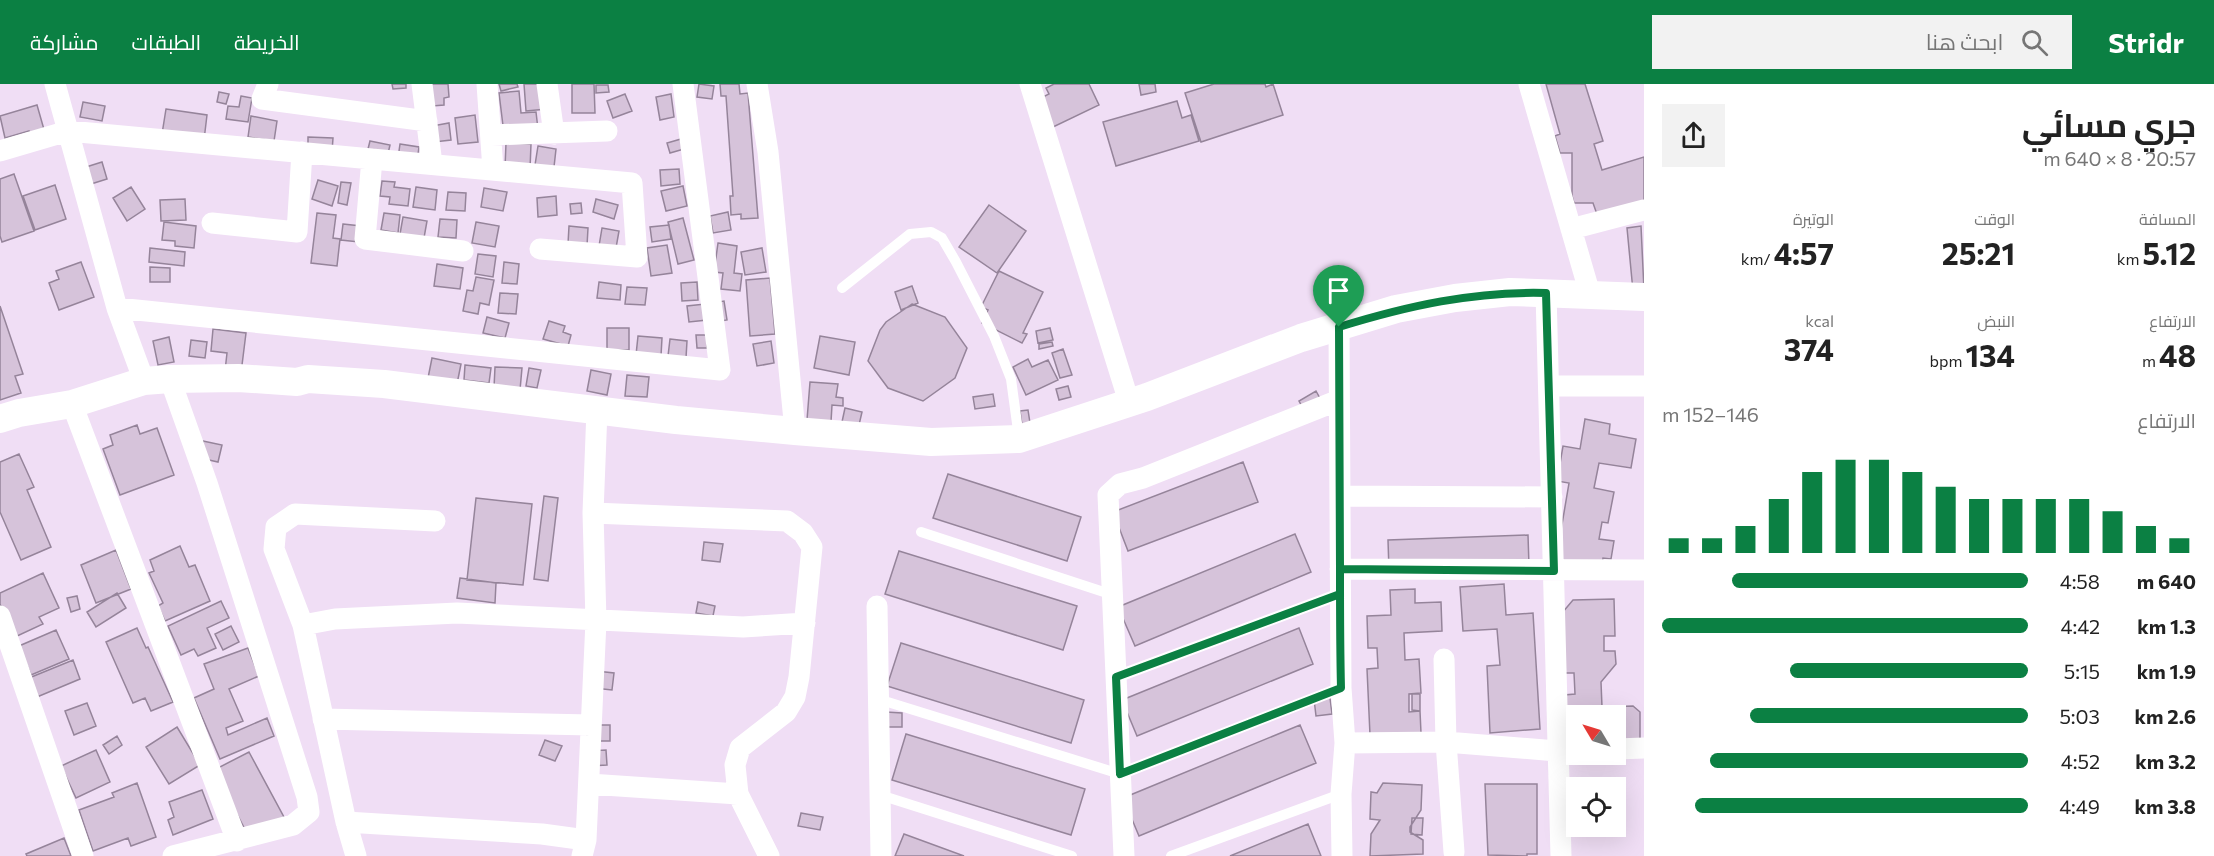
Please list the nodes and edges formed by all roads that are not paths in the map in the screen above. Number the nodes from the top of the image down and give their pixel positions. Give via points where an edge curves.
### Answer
1 (55, 84) edge
2 (268, 84) edge
3 (422, 84) edge
4 (487, 84) edge
5 (547, 84) edge
6 (683, 84) edge
7 (757, 84) edge
8 (1030, 84) edge
9 (1529, 84) edge
10 (427, 122) junction
11 (68, 131) junction
12 (607, 131) dead end
13 (554, 134) junction
14 (491, 135) junction
15 (0, 151) edge
16 (302, 152) junction
17 (372, 159) junction
18 (432, 164) junction
19 (493, 170) junction
20 (1644, 210) edge
21 (212, 223) dead end
22 (1571, 229) junction
23 (540, 249) dead end
24 (463, 251) dead end
25 (842, 288) dead end
26 (1546, 293) junction
27 (1590, 294) junction
28 (1644, 297) edge
29 (117, 308) junction
30 (1339, 327) junction
31 (157, 380) junction
32 (1549, 386) junction
33 (1644, 386) edge
34 (1339, 400) junction
35 (1129, 402) junction
36 (72, 404) junction
37 (597, 410) junction
38 (0, 419) edge
39 (795, 431) junction
40 (1020, 439) junction
41 (1340, 495) junction
42 (1552, 496) junction
43 (593, 513) junction
44 (435, 521) dead end
45 (921, 532) dead end
46 (1340, 569) junction
47 (1644, 570) edge
48 (1554, 571) junction
49 (1340, 594) junction
50 (1113, 595) junction
51 (877, 606) dead end
52 (0, 616) edge
53 (596, 621) junction
54 (805, 623) junction
55 (303, 625) junction
56 (1443, 659) dead end
57 (1116, 677) junction
58 (1341, 688) junction
59 (878, 699) junction
60 (323, 719) junction
61 (591, 725) junction
62 (1566, 737) edge
63 (1345, 742) junction
64 (1446, 742) junction
65 (1644, 748) edge
66 (1626, 749) edge
67 (1566, 751) edge
68 (1566, 765) edge
69 (1120, 774) junction
70 (589, 784) junction
71 (738, 794) junction
72 (1341, 794) junction
73 (880, 795) junction
74 (346, 822) junction
75 (237, 841) junction
76 (584, 848) edge
77 (1454, 852) dead end
78 (83, 856) edge
79 (173, 856) edge
80 (356, 856) edge
81 (769, 856) edge
82 (881, 856) edge
83 (1072, 856) edge
84 (1124, 856) edge
85 (1171, 856) edge
86 (1342, 856) edge
87 (1561, 856) edge

1 - 11 street
2 - 10 street via 262,99
3 - 10 street
4 - 14 street
5 - 13 street
6 - 29 street via 720,370
7 - 39 street via 768,152
8 - 35 street
9 - 22 street
10 - 18 street
11 - 15 street
11 - 16 street
11 - 29 street
12 - 13 street
13 - 14 street
14 - 19 street
16 - 17 street
16 - 21 street via 297,231
17 - 18 street
17 - 24 street via 365,239
18 - 19 street
19 - 23 street via 632,183 637,257
20 - 22 street
22 - 27 street
25 - 40 lane via 910,234 931,232 942,238 1007,368
26 - 27 main road
26 - 30 main road via 1455,298 1396,309
26 - 32 street
27 - 28 main road
29 - 31 street
30 - 34 street
30 - 35 main road
31 - 36 main road
31 - 37 main road via 308,379
31 - 75 street via 207,483 307,797 309,812 293,825
32 - 33 street
32 - 42 street
34 - 41 street
34 - 50 street via 1120,484 1108,495
35 - 40 main road
36 - 38 main road
36 - 75 street
37 - 39 main road
37 - 43 street
39 - 40 main road via 931,441
41 - 42 street
41 - 46 street
42 - 48 street
43 - 53 street
43 - 54 street via 787,521 803,533 812,547
44 - 55 street via 295,514 276,527 273,549
45 - 50 lane
46 - 48 street
46 - 49 street
47 - 48 street
48 - 62 street
49 - 57 lane
49 - 58 street
50 - 57 street
51 - 59 street
52 - 78 street
53 - 54 street via 743,627
53 - 55 street via 458,613 336,619
53 - 61 street
54 - 71 street via 795,697 786,712 740,748 735,765
55 - 60 street
56 - 64 street
57 - 69 street
58 - 63 street
58 - 69 lane
59 - 69 lane
59 - 73 street
60 - 61 street
60 - 74 street
61 - 70 street
63 - 64 street
63 - 72 street
64 - 67 street
64 - 77 street
65 - 66 street
68 - 87 street
69 - 84 street
70 - 71 street
70 - 76 street
71 - 81 street
72 - 85 lane
72 - 86 street
73 - 82 street
73 - 83 lane
74 - 76 street via 542,834
74 - 80 street
75 - 79 street

